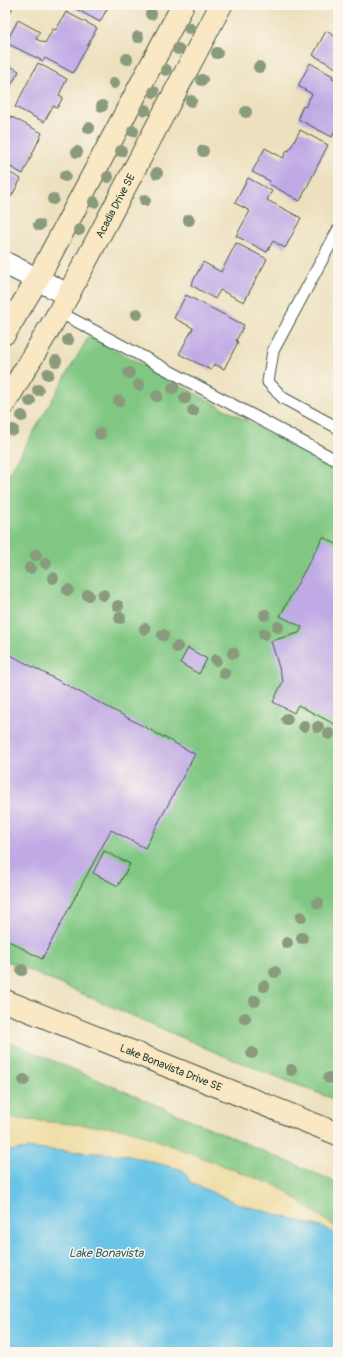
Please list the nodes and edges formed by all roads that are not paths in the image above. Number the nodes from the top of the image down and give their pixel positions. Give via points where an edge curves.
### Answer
1 (7, 5) edge
2 (183, 5) edge
3 (221, 5) edge
4 (5, 9) edge
5 (338, 230) edge
6 (5, 263) edge
7 (37, 280) junction
8 (64, 304) junction
9 (5, 333) edge
10 (5, 403) edge
11 (338, 428) edge
12 (338, 461) edge
13 (5, 1001) edge
14 (338, 1134) edge

1 - 4 lane
2 - 7 street
3 - 8 street, Acadia Drive SE
5 - 11 lane via 273,351 268,382 283,398
6 - 7 street
7 - 8 street
7 - 9 street
8 - 10 street, Acadia Drive SE
8 - 12 lane
13 - 14 street, Lake Bonavista Drive SE

